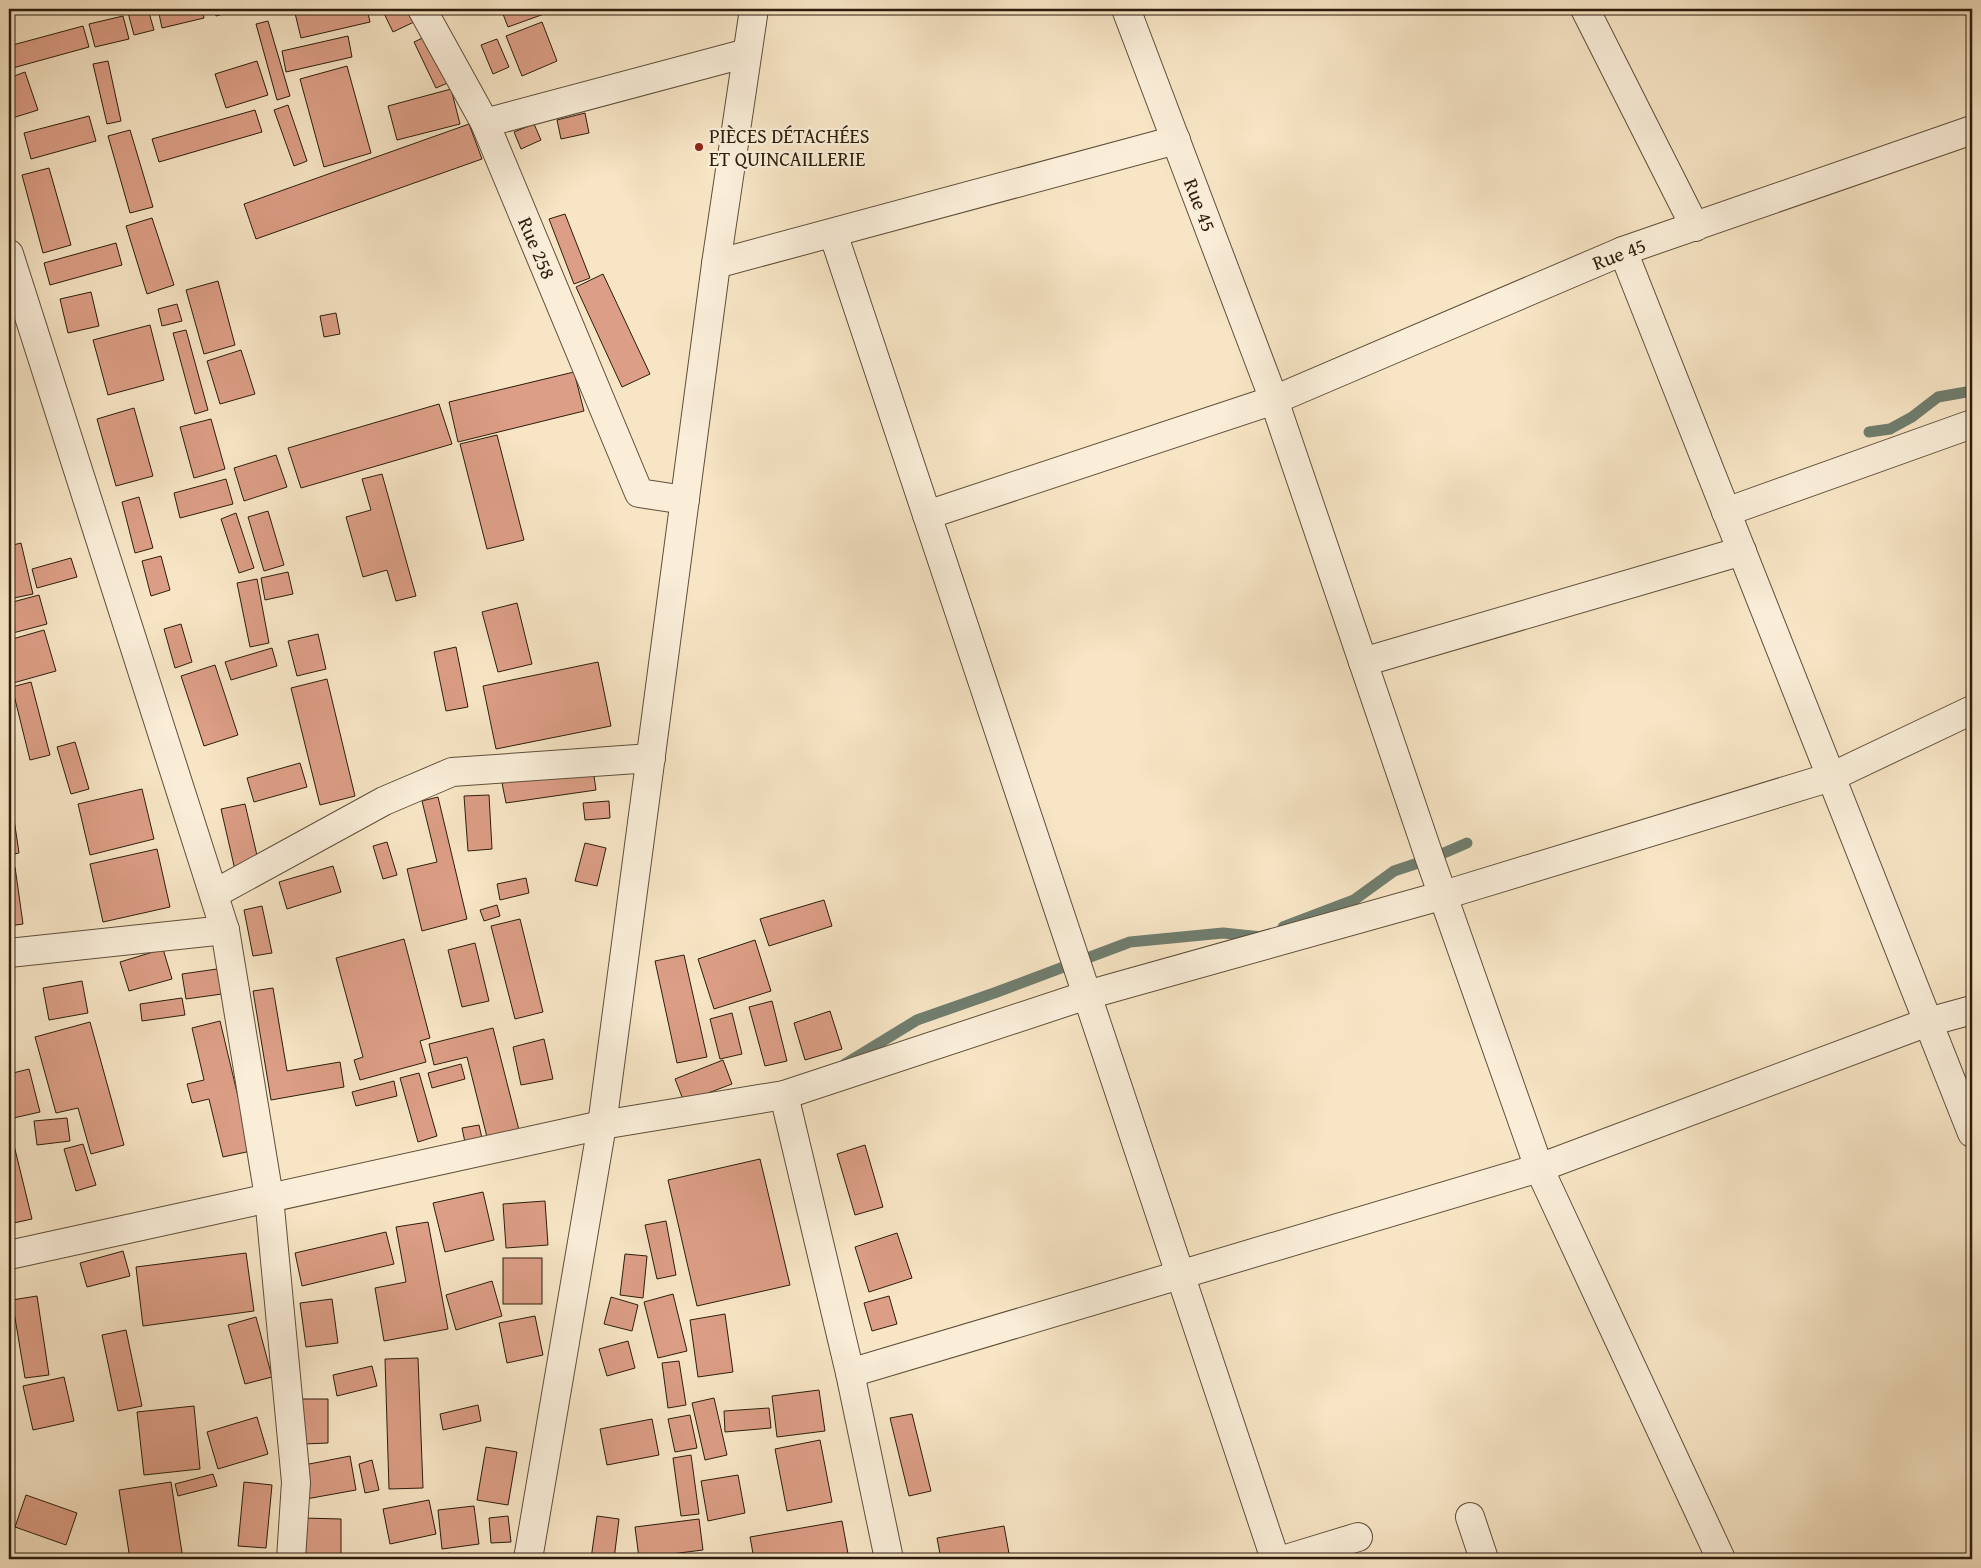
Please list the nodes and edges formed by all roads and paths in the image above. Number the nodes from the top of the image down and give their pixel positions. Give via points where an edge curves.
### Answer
1 (422, 9) edge
2 (754, 9) edge
3 (1126, 9) edge
4 (1585, 9) edge
5 (747, 53) junction
6 (485, 123) junction
7 (1972, 130) edge
8 (1176, 140) junction
9 (1695, 227) junction
10 (833, 233) junction
11 (1623, 251) junction
12 (9, 254) edge
13 (716, 264) junction
14 (1274, 400) junction
15 (1972, 424) edge
16 (685, 500) junction
17 (1726, 512) junction
18 (927, 515) junction
19 (1742, 551) junction
20 (1363, 662) junction
21 (1972, 710) edge
22 (651, 758) junction
23 (1832, 777) junction
24 (214, 894) junction
25 (1444, 895) junction
26 (225, 930) junction
27 (9, 953) edge
28 (1087, 995) junction
29 (1972, 1010) edge
30 (1928, 1022) junction
31 (784, 1094) junction
32 (602, 1125) junction
33 (1972, 1133) edge
34 (1539, 1168) junction
35 (269, 1197) junction
36 (9, 1256) edge
37 (1181, 1276) junction
38 (850, 1373) junction
39 (1470, 1517) dead end
40 (1358, 1537) dead end
41 (291, 1559) edge
42 (528, 1559) edge
43 (889, 1559) edge
44 (1275, 1559) edge
45 (1286, 1559) edge
46 (1484, 1559) edge
47 (1721, 1559) edge

1 - 6 street, Rue 258
2 - 5 street
3 - 8 street, Rue 45
4 - 9 street
5 - 6 street
5 - 13 street
6 - 16 street, Rue 258 via 639,493
7 - 9 street, Rue 45
8 - 10 street
8 - 14 street, Rue 45
9 - 11 street, Rue 45
10 - 13 street
10 - 18 street
11 - 14 street, Rue 45
11 - 17 street
12 - 24 street
13 - 16 street
14 - 18 street, Rue 45
14 - 20 street
15 - 17 street
16 - 22 street
17 - 19 street
18 - 28 street
19 - 20 street
19 - 23 street
20 - 25 street
21 - 23 street
22 - 24 street via 452,772 384,801
22 - 32 street
23 - 25 street
23 - 30 street
24 - 26 street
25 - 28 street
25 - 34 street
26 - 27 street
26 - 35 street
28 - 31 street
28 - 37 street
29 - 30 street
30 - 33 street
30 - 34 street
31 - 32 street
31 - 38 street
32 - 35 street
32 - 42 street
34 - 37 street
34 - 47 street
35 - 36 street
35 - 41 street via 296,1482
37 - 38 street
37 - 44 street
38 - 43 street
39 - 46 street
40 - 45 street

